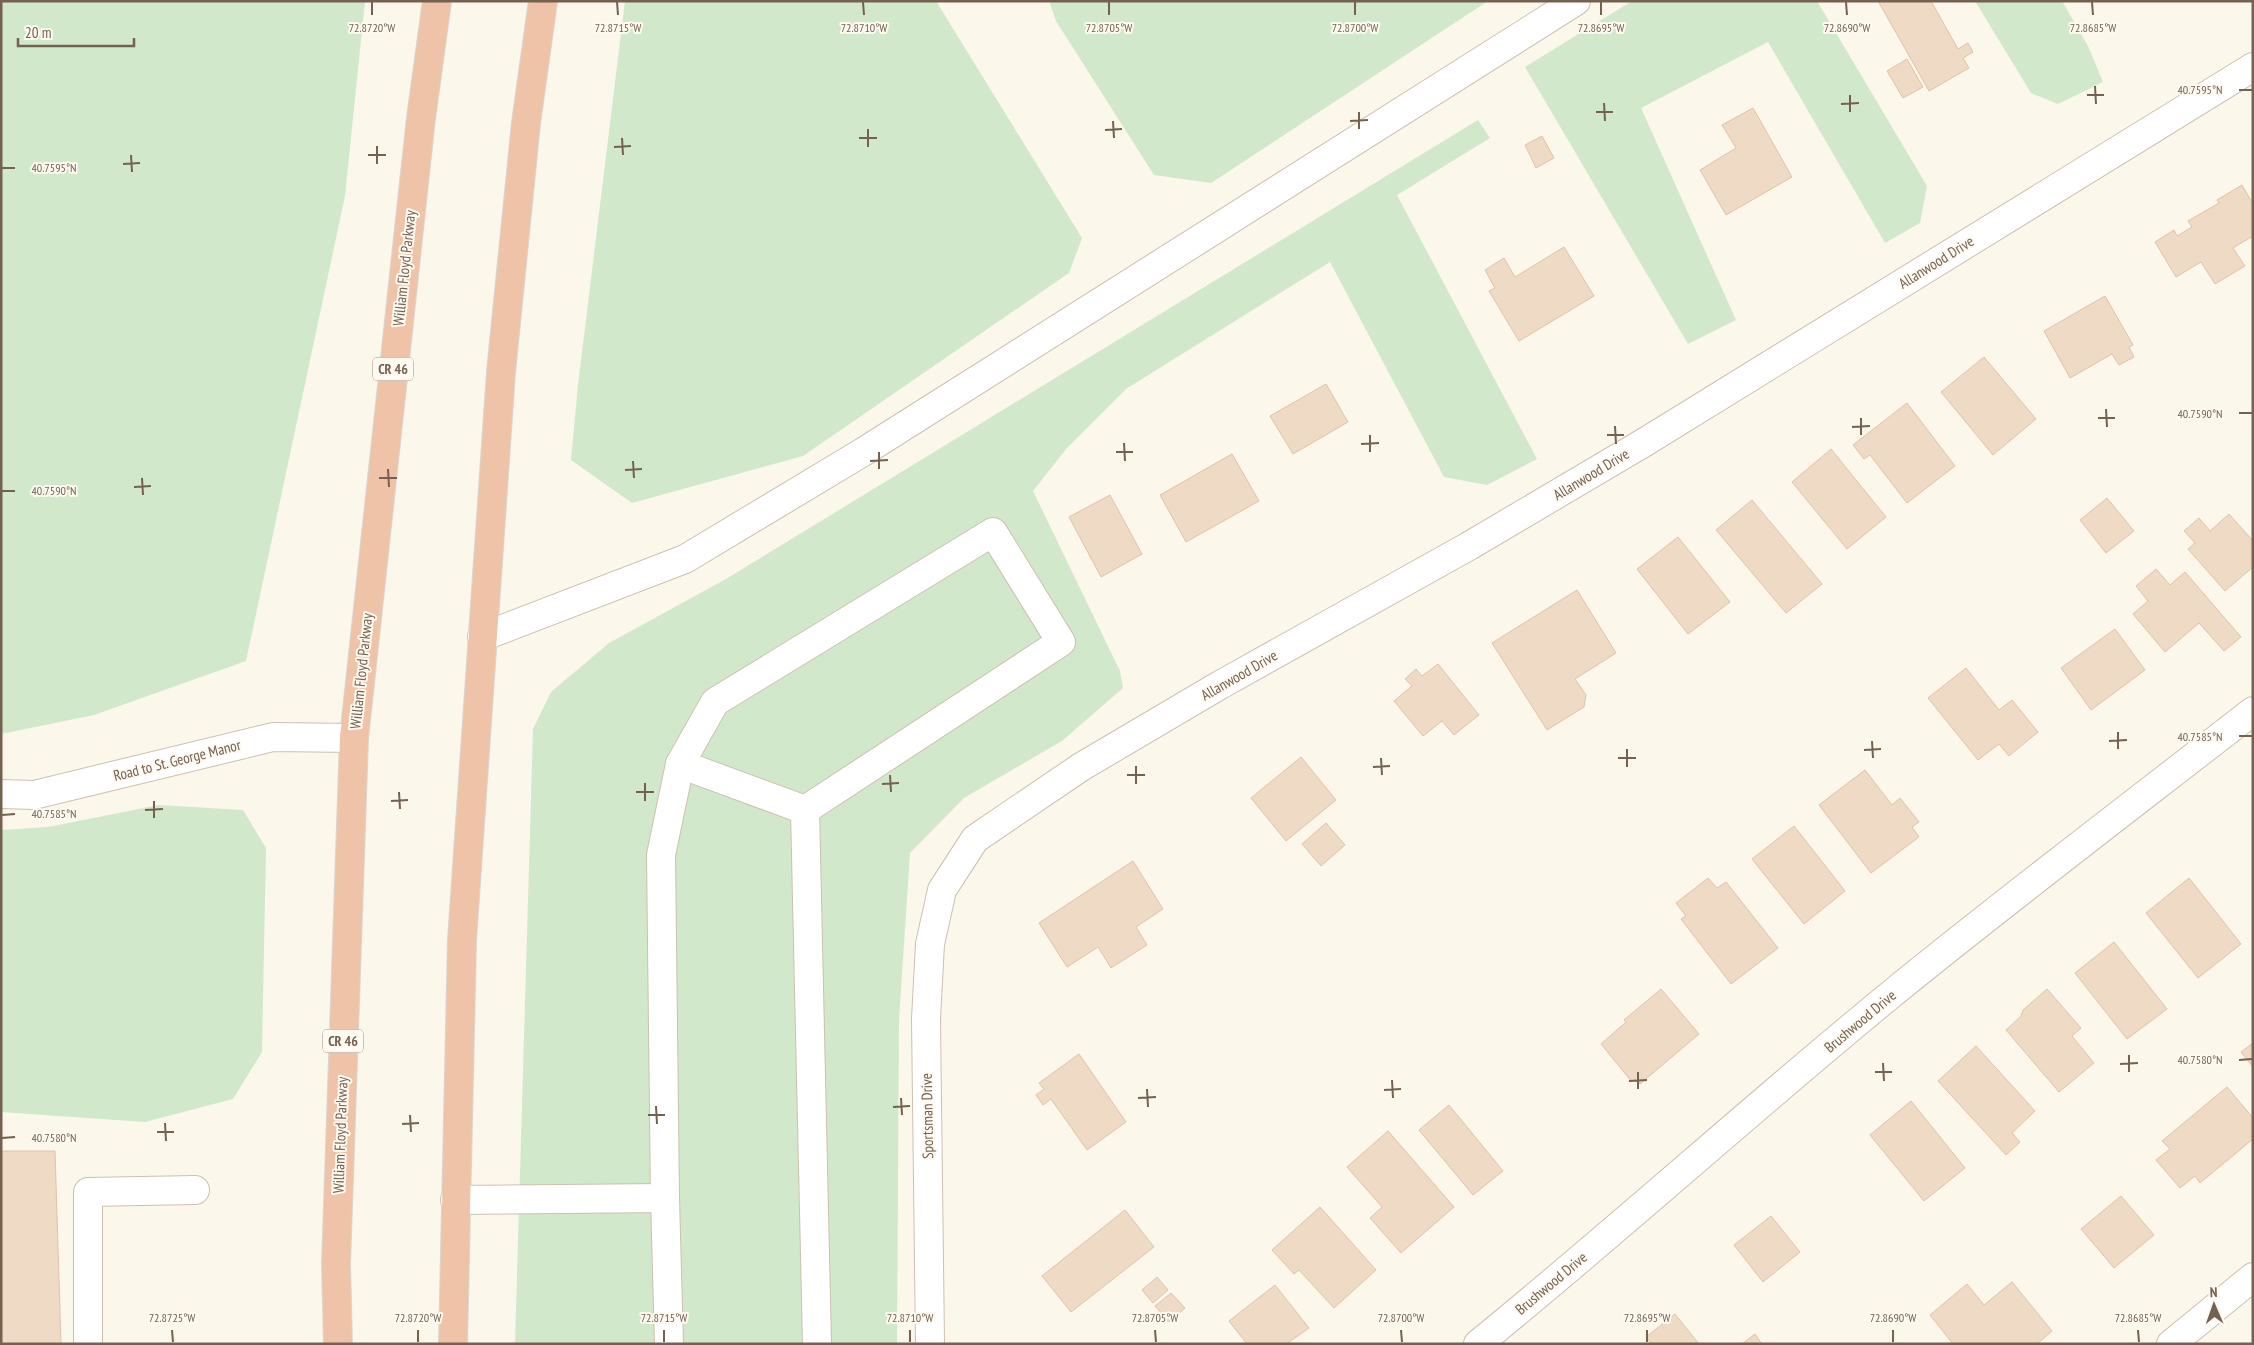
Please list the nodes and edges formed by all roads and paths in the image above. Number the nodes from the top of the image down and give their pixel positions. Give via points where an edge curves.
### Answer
1 (437, 1) edge
2 (542, 1) edge
3 (1576, 1) edge
4 (2253, 67) edge
5 (482, 637) junction
6 (2253, 711) edge
7 (354, 738) junction
8 (680, 764) junction
9 (1, 794) edge
10 (805, 810) junction
11 (942, 890) joint
12 (195, 1190) dead end
13 (665, 1198) junction
14 (455, 1200) junction
15 (2253, 1277) edge
16 (88, 1344) edge
17 (338, 1344) edge
18 (454, 1344) edge
19 (669, 1344) edge
20 (817, 1344) edge
21 (930, 1344) edge
22 (1478, 1344) edge
23 (2171, 1344) edge

1 - 7 highway, William Floyd Parkway / CR 46 via 420,128
2 - 5 highway via 504,343
3 - 5 street via 863,452 685,559
4 - 11 street, Allanwood Drive via 1645,442 1081,767 976,839
5 - 14 highway via 462,940
6 - 22 street, Brushwood Drive via 1890,996
7 - 9 street, Road to St. George Manor via 273,737 34,795
7 - 17 highway, William Floyd Parkway / CR 46 via 336,1264
8 - 10 street
8 - 10 street via 715,702 993,532 1060,642
8 - 13 street via 661,855
10 - 20 street
11 - 21 street, Sportsman Drive via 930,944 926,1019
12 - 16 street via 88,1192
13 - 14 street
13 - 19 street
14 - 18 highway
15 - 23 street

